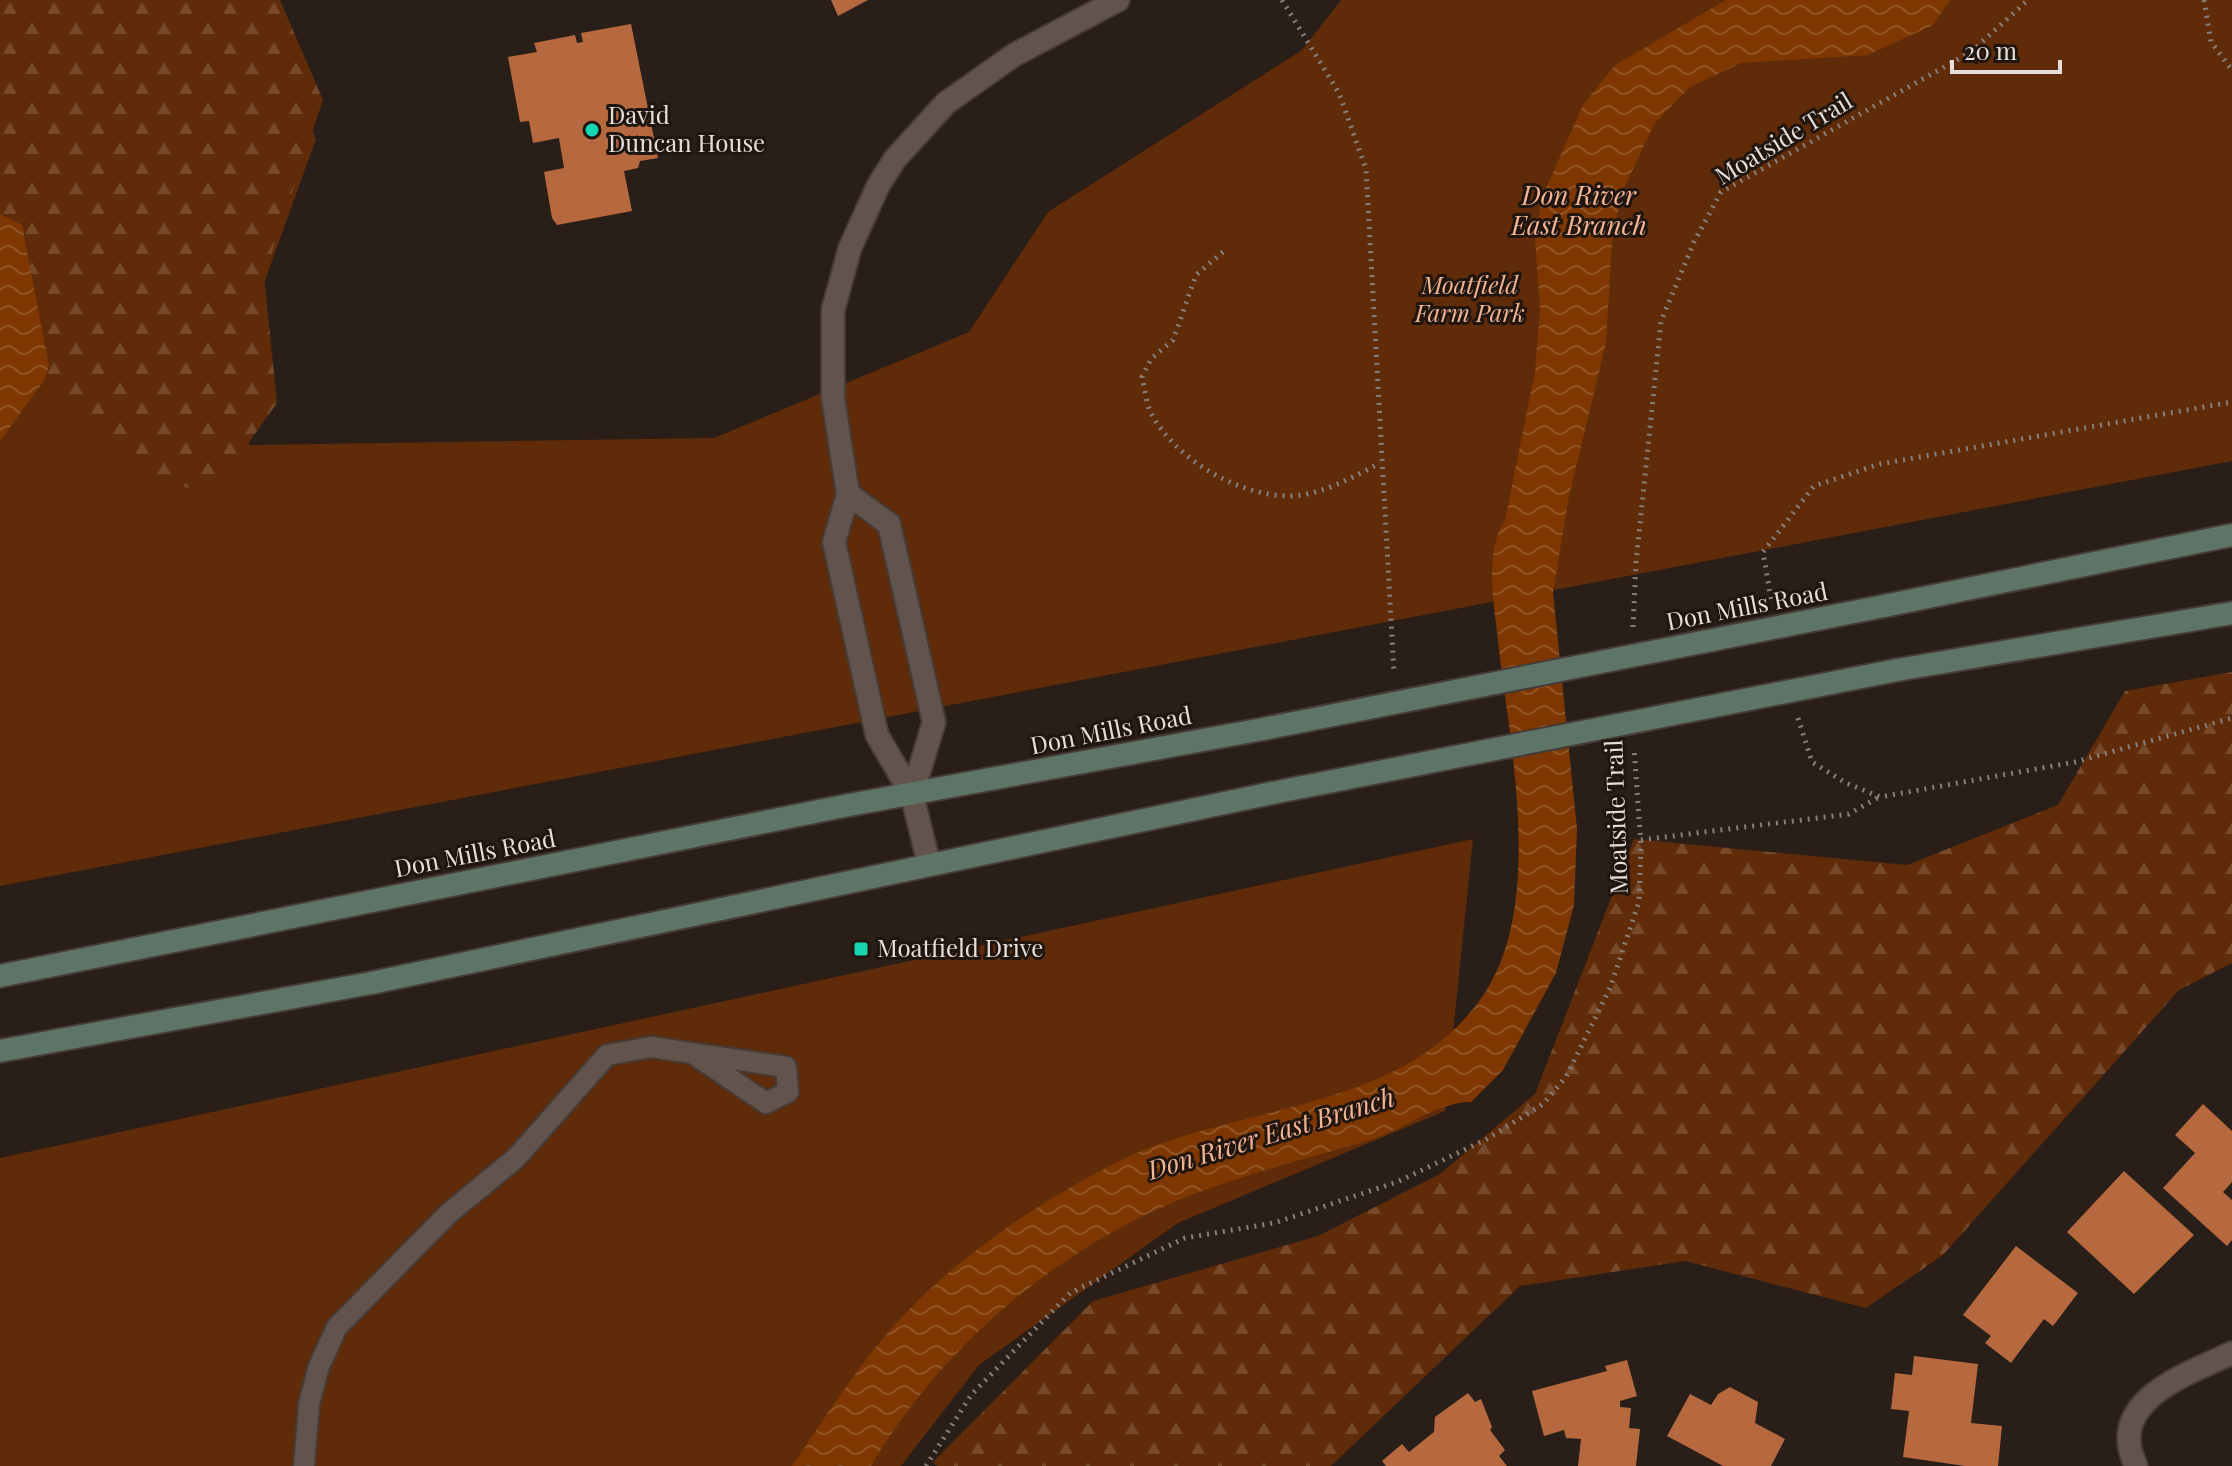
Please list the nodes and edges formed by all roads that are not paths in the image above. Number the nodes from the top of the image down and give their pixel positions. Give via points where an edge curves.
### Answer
1 (1118, 0) edge
2 (848, 494) junction
3 (2232, 535) edge
4 (2232, 613) edge
5 (912, 795) junction
6 (929, 864) junction
7 (0, 976) edge
8 (0, 1051) edge
9 (692, 1053) dead end
10 (2232, 1353) edge
11 (304, 1466) edge
12 (2136, 1466) edge

1 - 2 street via 1014,55 946,103 878,186 850,248 833,310 833,398
2 - 5 street via 834,542 877,735
2 - 5 street via 889,524 934,722
3 - 5 main road, Don Mills Road, bridge
4 - 6 main road, bridge via 1897,670
5 - 6 street
5 - 7 main road, Don Mills Road
6 - 8 main road via 371,983
9 - 11 lane via 651,1047 607,1055 516,1158 448,1214 366,1296 337,1327 319,1366 309,1404
10 - 12 street via 2141,1404 2128,1425 2129,1453

